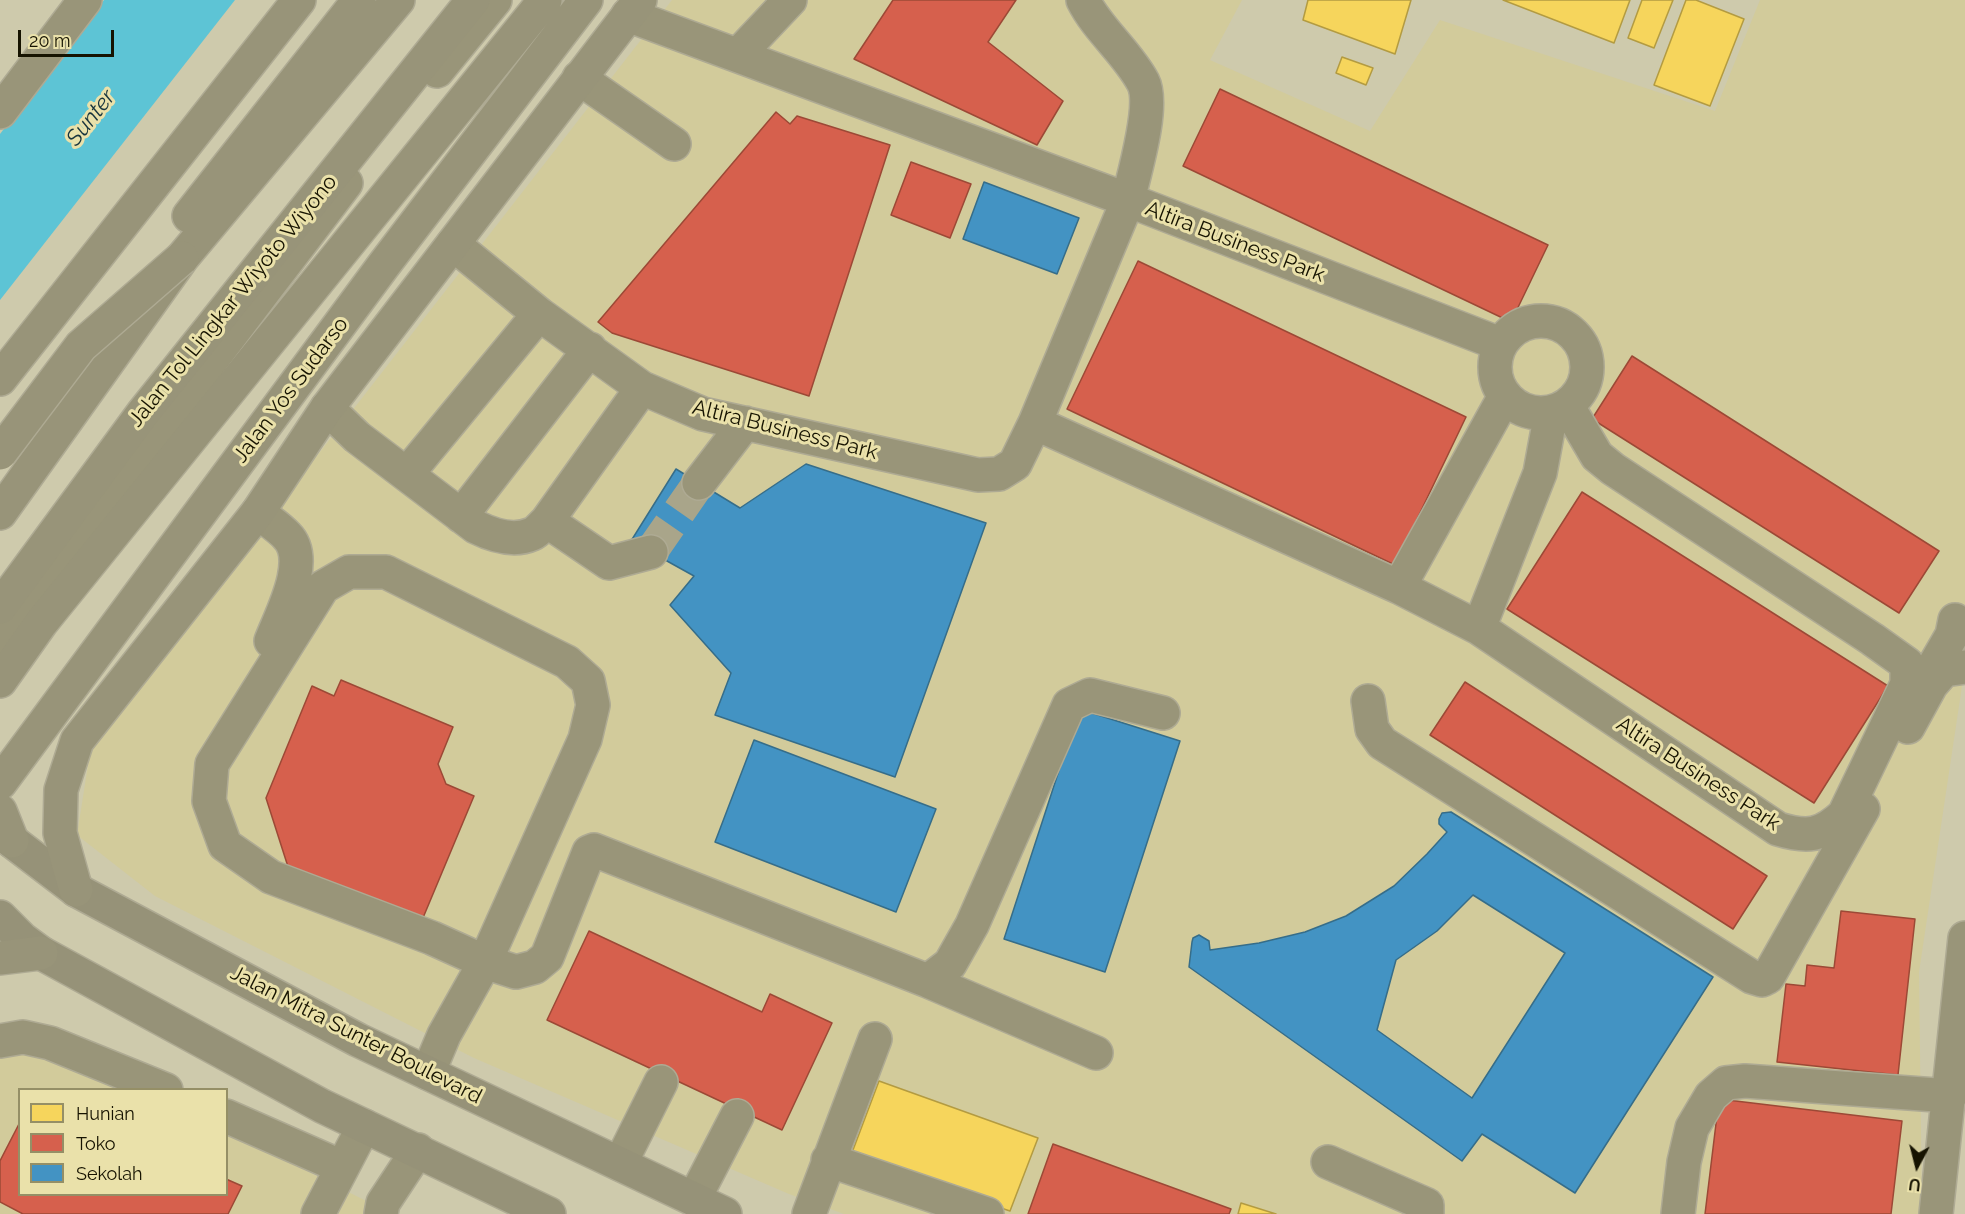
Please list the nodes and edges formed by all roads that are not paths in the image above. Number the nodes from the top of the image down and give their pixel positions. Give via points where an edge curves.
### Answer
1 (85, 0) edge
2 (299, 0) edge
3 (359, 0) edge
4 (398, 0) edge
5 (473, 0) edge
6 (495, 0) edge
7 (545, 0) edge
8 (586, 0) edge
9 (790, 0) edge
10 (1083, 0) edge
11 (634, 8) edge
12 (738, 55) junction
13 (579, 78) junction
14 (0, 112) edge
15 (674, 144) dead end
16 (1128, 200) junction
17 (453, 244) junction
18 (183, 258) junction
19 (538, 314) junction
20 (1500, 344) junction
21 (590, 349) junction
22 (0, 379) edge
23 (642, 388) junction
24 (1505, 396) junction
25 (327, 408) junction
26 (1559, 409) junction
27 (745, 423) junction
28 (1035, 423) junction
29 (0, 454) edge
30 (407, 474) junction
31 (699, 483) tunnel mouth
32 (0, 513) edge
33 (258, 513) junction
34 (468, 521) junction
35 (547, 521) junction
36 (651, 552) tunnel mouth
37 (1399, 587) junction
38 (0, 607) edge
39 (1960, 618) edge
40 (1479, 628) junction
41 (0, 639) edge
42 (1965, 667) edge
43 (1907, 674) junction
44 (0, 681) edge
45 (255, 695) junction
46 (1368, 701) dead end
47 (1163, 713) dead end
48 (0, 783) edge
49 (0, 811) edge
50 (6, 837) edge
51 (76, 890) junction
52 (1965, 938) edge
53 (13, 940) edge
54 (485, 962) junction
55 (928, 981) junction
56 (876, 1039) dead end
57 (0, 1041) edge
58 (1096, 1053) dead end
59 (428, 1074) junction
60 (661, 1082) dead end
61 (163, 1088) edge
62 (1950, 1096) junction
63 (737, 1116) dead end
64 (228, 1117) edge
65 (364, 1126) junction
66 (418, 1150) junction
67 (828, 1160) junction
68 (1328, 1162) dead end
69 (620, 1164) junction
70 (342, 1167) junction
71 (694, 1199) junction
72 (318, 1214) edge
73 (381, 1214) edge
74 (549, 1214) edge
75 (725, 1214) edge
76 (809, 1214) edge
77 (987, 1214) edge
78 (1428, 1214) edge
79 (1678, 1214) edge
80 (1936, 1214) edge

1 - 14 street
2 - 22 highway
3 - 29 highway
4 - 18 highway
5 - 38 highway, Jalan Tol Lingkar Wiyoto Wiyono via 143,413
6 - 41 street via 350,177
7 - 44 highway via 41,623
8 - 48 highway, Jalan Yos Sudarso via 383,266
9 - 12 street
10 - 16 street via 1144,84 1147,115
11 - 12 street
11 - 13 highway
12 - 16 street
13 - 15 street
13 - 17 highway
16 - 20 street, Altira Business Park
16 - 28 street, Altira Business Park
17 - 19 street, Altira Business Park
17 - 25 highway
18 - 29 highway, bridge via 81,346
18 - 32 highway, bridge
19 - 21 street, Altira Business Park
19 - 30 street
20 - 24 street via 1495,367
20 - 26 street via 1514,329 1534,321 1556,323 1575,335 1584,350 1586,376 1580,393
21 - 23 street, Altira Business Park
21 - 34 street
23 - 27 street, Altira Business Park via 703,414
23 - 35 street
24 - 26 street via 1523,409
24 - 37 street
25 - 30 street via 357,437
25 - 33 highway
26 - 40 street via 1540,473
26 - 43 street via 1597,456 1613,469 1862,632
27 - 28 street, Altira Business Park via 978,475 999,474 1015,464
27 - 31 street
28 - 37 street, Altira Business Park
30 - 34 street
33 - 45 street via 288,537 296,551 296,569
33 - 51 highway via 77,741 61,790 60,833
34 - 35 street via 495,536 514,537 533,534
35 - 36 street via 609,563
37 - 40 street, Altira Business Park
39 - 43 street, Altira Business Park via 1933,628
40 - 43 street, Altira Business Park via 1778,829 1795,834 1829,829 1844,815
42 - 46 street via 1944,670 1931,685 1854,827 1768,977 1762,981 1382,743 1372,729
45 - 54 street via 212,764 209,801 225,845 271,877
45 - 54 street via 323,587 349,572 386,573 567,662 588,681 593,705 585,739
47 - 55 street via 1090,694 1070,705 972,925 950,964
49 - 50 highway
50 - 51 main road, Jalan Mitra Sunter Boulevard
51 - 59 main road, Jalan Mitra Sunter Boulevard
52 - 62 street
53 - 65 main road
54 - 55 street via 516,972 535,967 546,957 586,857 594,850
54 - 59 street via 444,1035
55 - 58 street
56 - 67 street
57 - 61 street via 23,1036 50,1043
59 - 69 main road, Jalan Mitra Sunter Boulevard
60 - 69 street
62 - 79 street via 1744,1081 1726,1083 1711,1096 1692,1128
62 - 80 street
63 - 71 street
64 - 70 street
65 - 66 main road
65 - 70 street
66 - 73 street via 382,1203
66 - 74 main road
67 - 76 street
67 - 77 street
68 - 78 street via 1426,1205
69 - 71 main road, Jalan Mitra Sunter Boulevard
70 - 72 street
71 - 75 main road, Jalan Mitra Sunter Boulevard

